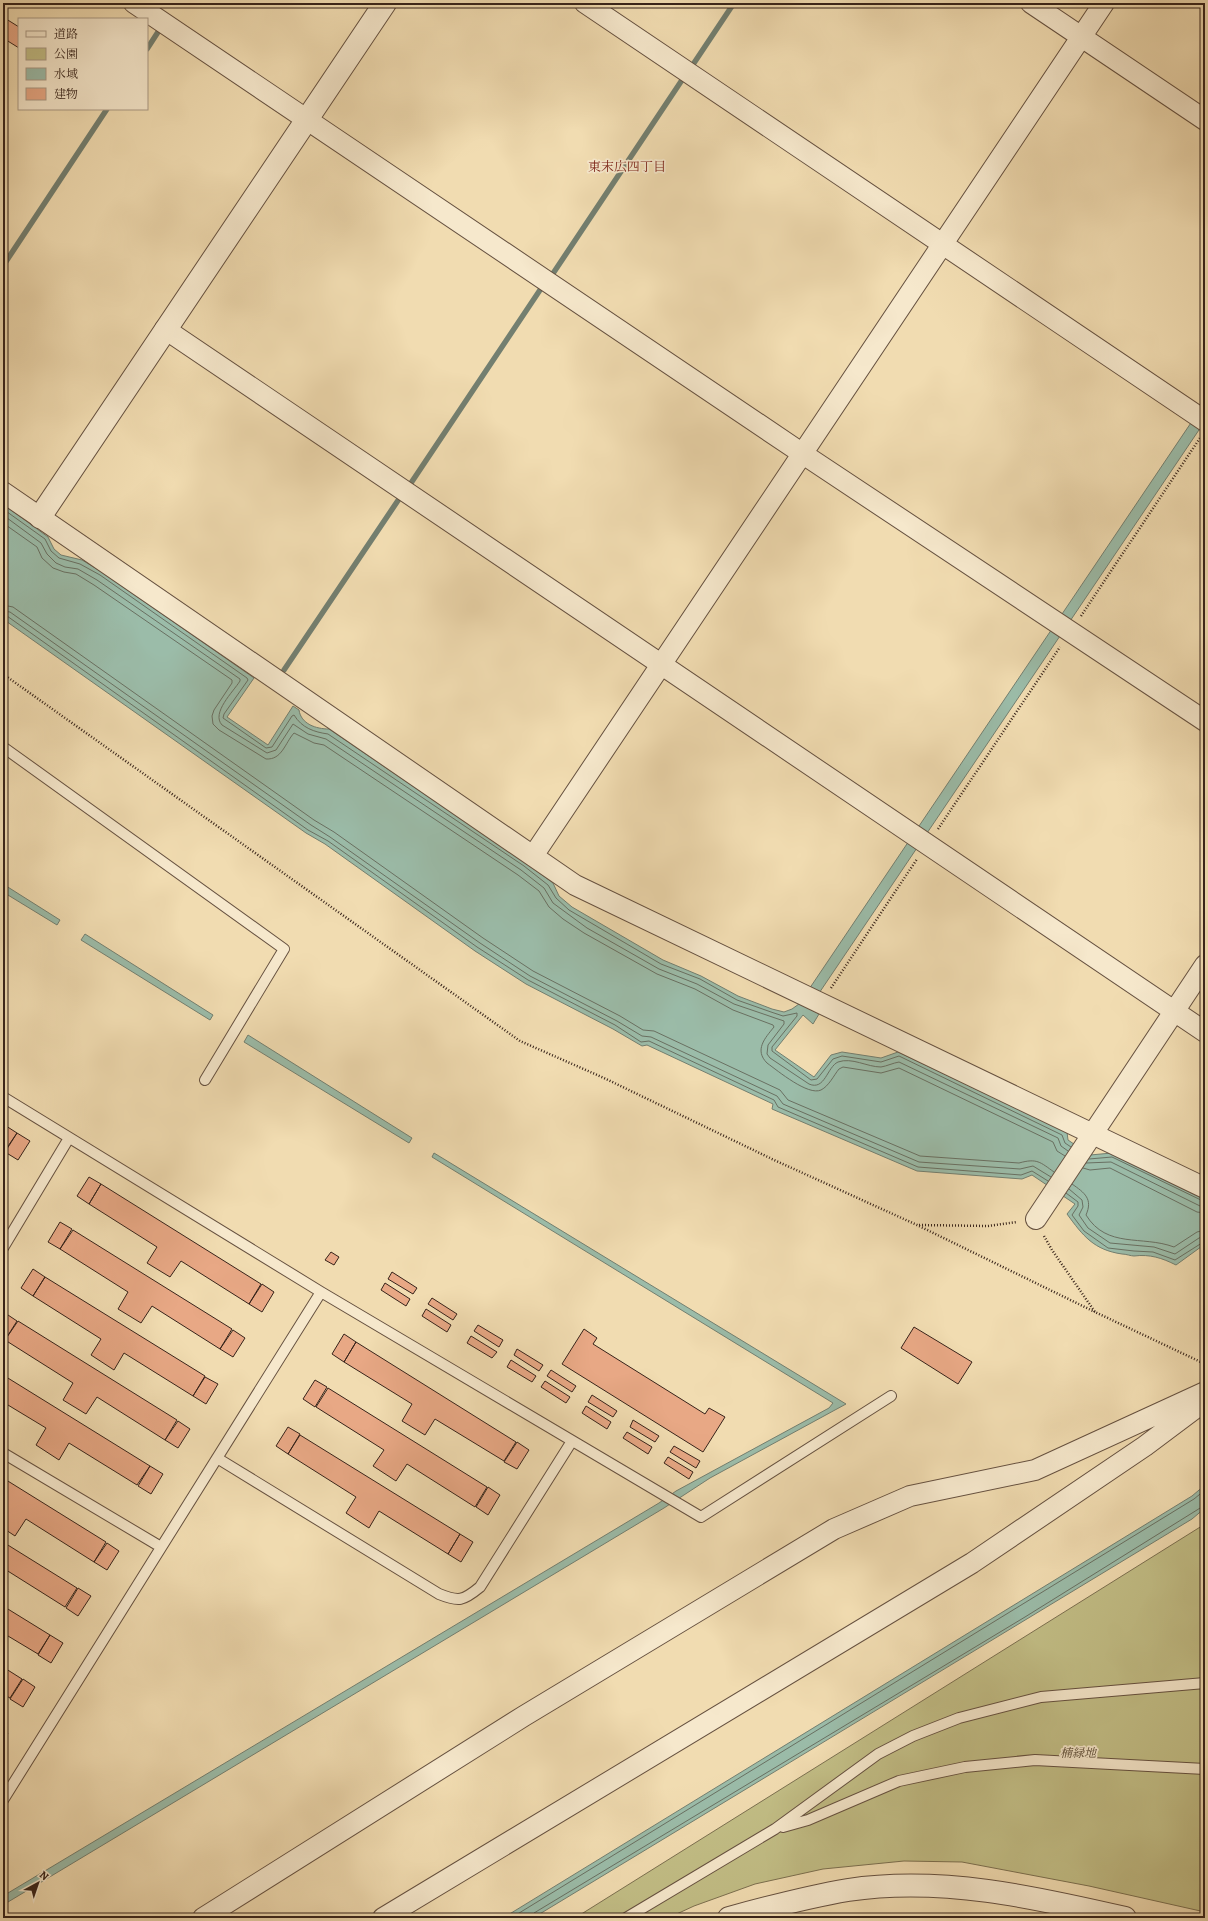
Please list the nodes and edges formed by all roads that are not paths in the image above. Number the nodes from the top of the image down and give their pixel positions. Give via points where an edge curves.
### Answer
1 (134, 3) edge
2 (385, 3) edge
3 (585, 3) edge
4 (1031, 3) edge
5 (1104, 3) edge
6 (1082, 37) junction
7 (308, 118) junction
8 (1205, 120) edge
9 (942, 245) junction
10 (165, 329) junction
11 (1200, 424) edge
12 (803, 454) junction
13 (3, 492) edge
14 (40, 517) junction
15 (661, 665) junction
16 (1205, 722) edge
17 (3, 747) edge
18 (533, 856) junction
19 (1205, 966) edge
20 (1174, 1011) junction
21 (1205, 1032) edge
22 (205, 1080) dead end
23 (3, 1097) edge
24 (69, 1138) junction
25 (1089, 1138) junction
26 (1205, 1188) edge
27 (1040, 1212) road end
28 (3, 1248) edge
29 (322, 1292) junction
30 (1205, 1392) edge
31 (891, 1396) dead end
32 (1205, 1401) edge
33 (572, 1440) junction
34 (3, 1453) edge
35 (218, 1458) junction
36 (161, 1547) junction
37 (1205, 1683) edge
38 (1205, 1769) edge
39 (3, 1800) edge
40 (775, 1829) junction
41 (203, 1918) edge
42 (383, 1918) edge
43 (626, 1918) edge
44 (729, 1918) edge
45 (1125, 1918) edge

1 - 7 street
2 - 7 street
3 - 9 street
4 - 6 street
5 - 6 street
6 - 8 street
6 - 9 street
7 - 10 street
7 - 12 street
9 - 11 street
9 - 12 street
10 - 14 street
10 - 15 street
12 - 15 street
12 - 16 street
13 - 14 street
14 - 18 street
15 - 18 street
15 - 20 street
17 - 22 lane via 284,949
18 - 25 street via 575,885 814,1000
19 - 20 street
20 - 21 street
20 - 25 street
23 - 24 lane
24 - 28 lane
24 - 29 lane
25 - 26 street
25 - 27 street
29 - 33 lane
29 - 35 lane
30 - 41 street via 1035,1470 910,1496 834,1529 524,1716
31 - 33 lane via 701,1517
32 - 42 street via 1145,1446 972,1563
33 - 35 lane via 480,1587 469,1597 456,1601 438,1594
34 - 36 lane
35 - 36 lane
36 - 39 lane
37 - 40 lane via 1041,1697 959,1718 913,1736 878,1754
38 - 40 lane via 1035,1760 965,1767 899,1781 808,1820
40 - 43 lane
44 - 45 street via 790,1901 849,1890 910,1886 980,1890 1049,1900

